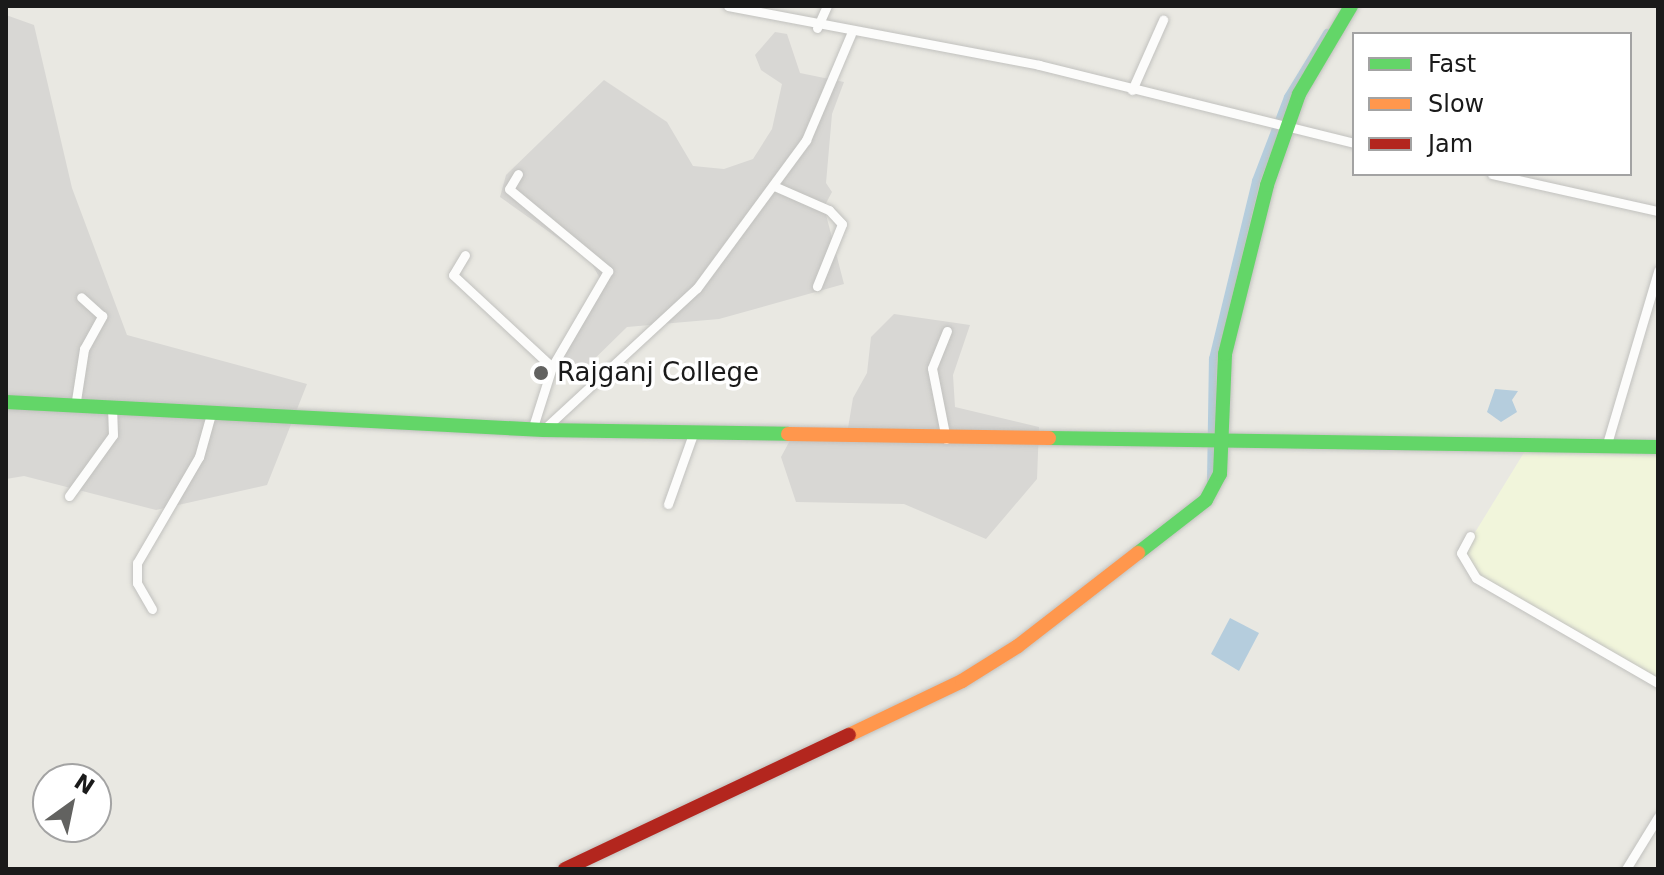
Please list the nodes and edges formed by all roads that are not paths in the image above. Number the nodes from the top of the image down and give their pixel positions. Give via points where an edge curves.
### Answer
1 (728, 6) edge
2 (827, 6) edge
3 (1351, 6) edge
4 (1163, 20) dead end
5 (817, 28) junction
6 (851, 34) junction
7 (1132, 90) junction
8 (1279, 127) junction
9 (1352, 143) edge
10 (518, 174) dead end
11 (1501, 176) edge
12 (774, 186) junction
13 (1658, 211) edge
14 (465, 255) dead end
15 (1658, 271) edge
16 (817, 286) dead end
17 (81, 297) dead end
18 (947, 331) dead end
19 (552, 367) junction
20 (6, 402) edge
21 (75, 407) junction
22 (112, 409) junction
23 (211, 414) junction
24 (538, 430) junction
25 (693, 434) junction
26 (947, 440) junction
27 (1218, 440) junction
28 (1606, 447) junction
29 (1658, 447) edge
30 (69, 496) dead end
31 (668, 504) dead end
32 (1470, 536) dead end
33 (152, 609) dead end
34 (1658, 683) edge
35 (1658, 817) edge
36 (565, 869) edge
37 (1626, 869) edge

1 - 5 street
2 - 5 street
3 - 8 street
4 - 7 street
5 - 6 street
6 - 7 street via 1039,65
6 - 12 street via 818,120
7 - 8 street
8 - 9 street
8 - 27 street via 1225,354
10 - 19 street via 509,189 608,271
11 - 13 street
12 - 16 street via 829,210 842,224
12 - 24 street via 680,307
14 - 19 street via 453,275
15 - 28 street
17 - 21 street via 102,316 84,349
18 - 26 street via 932,368
19 - 24 street
20 - 21 street
21 - 22 street
22 - 23 street
22 - 30 street via 113,435
23 - 24 street
23 - 33 street via 199,457 137,563 137,583
24 - 25 street
25 - 26 street
25 - 31 street
26 - 27 street
27 - 28 street
27 - 36 street via 1216,485 1206,500 1018,646 962,681
28 - 29 street
32 - 34 street via 1461,553 1476,578
35 - 37 street

